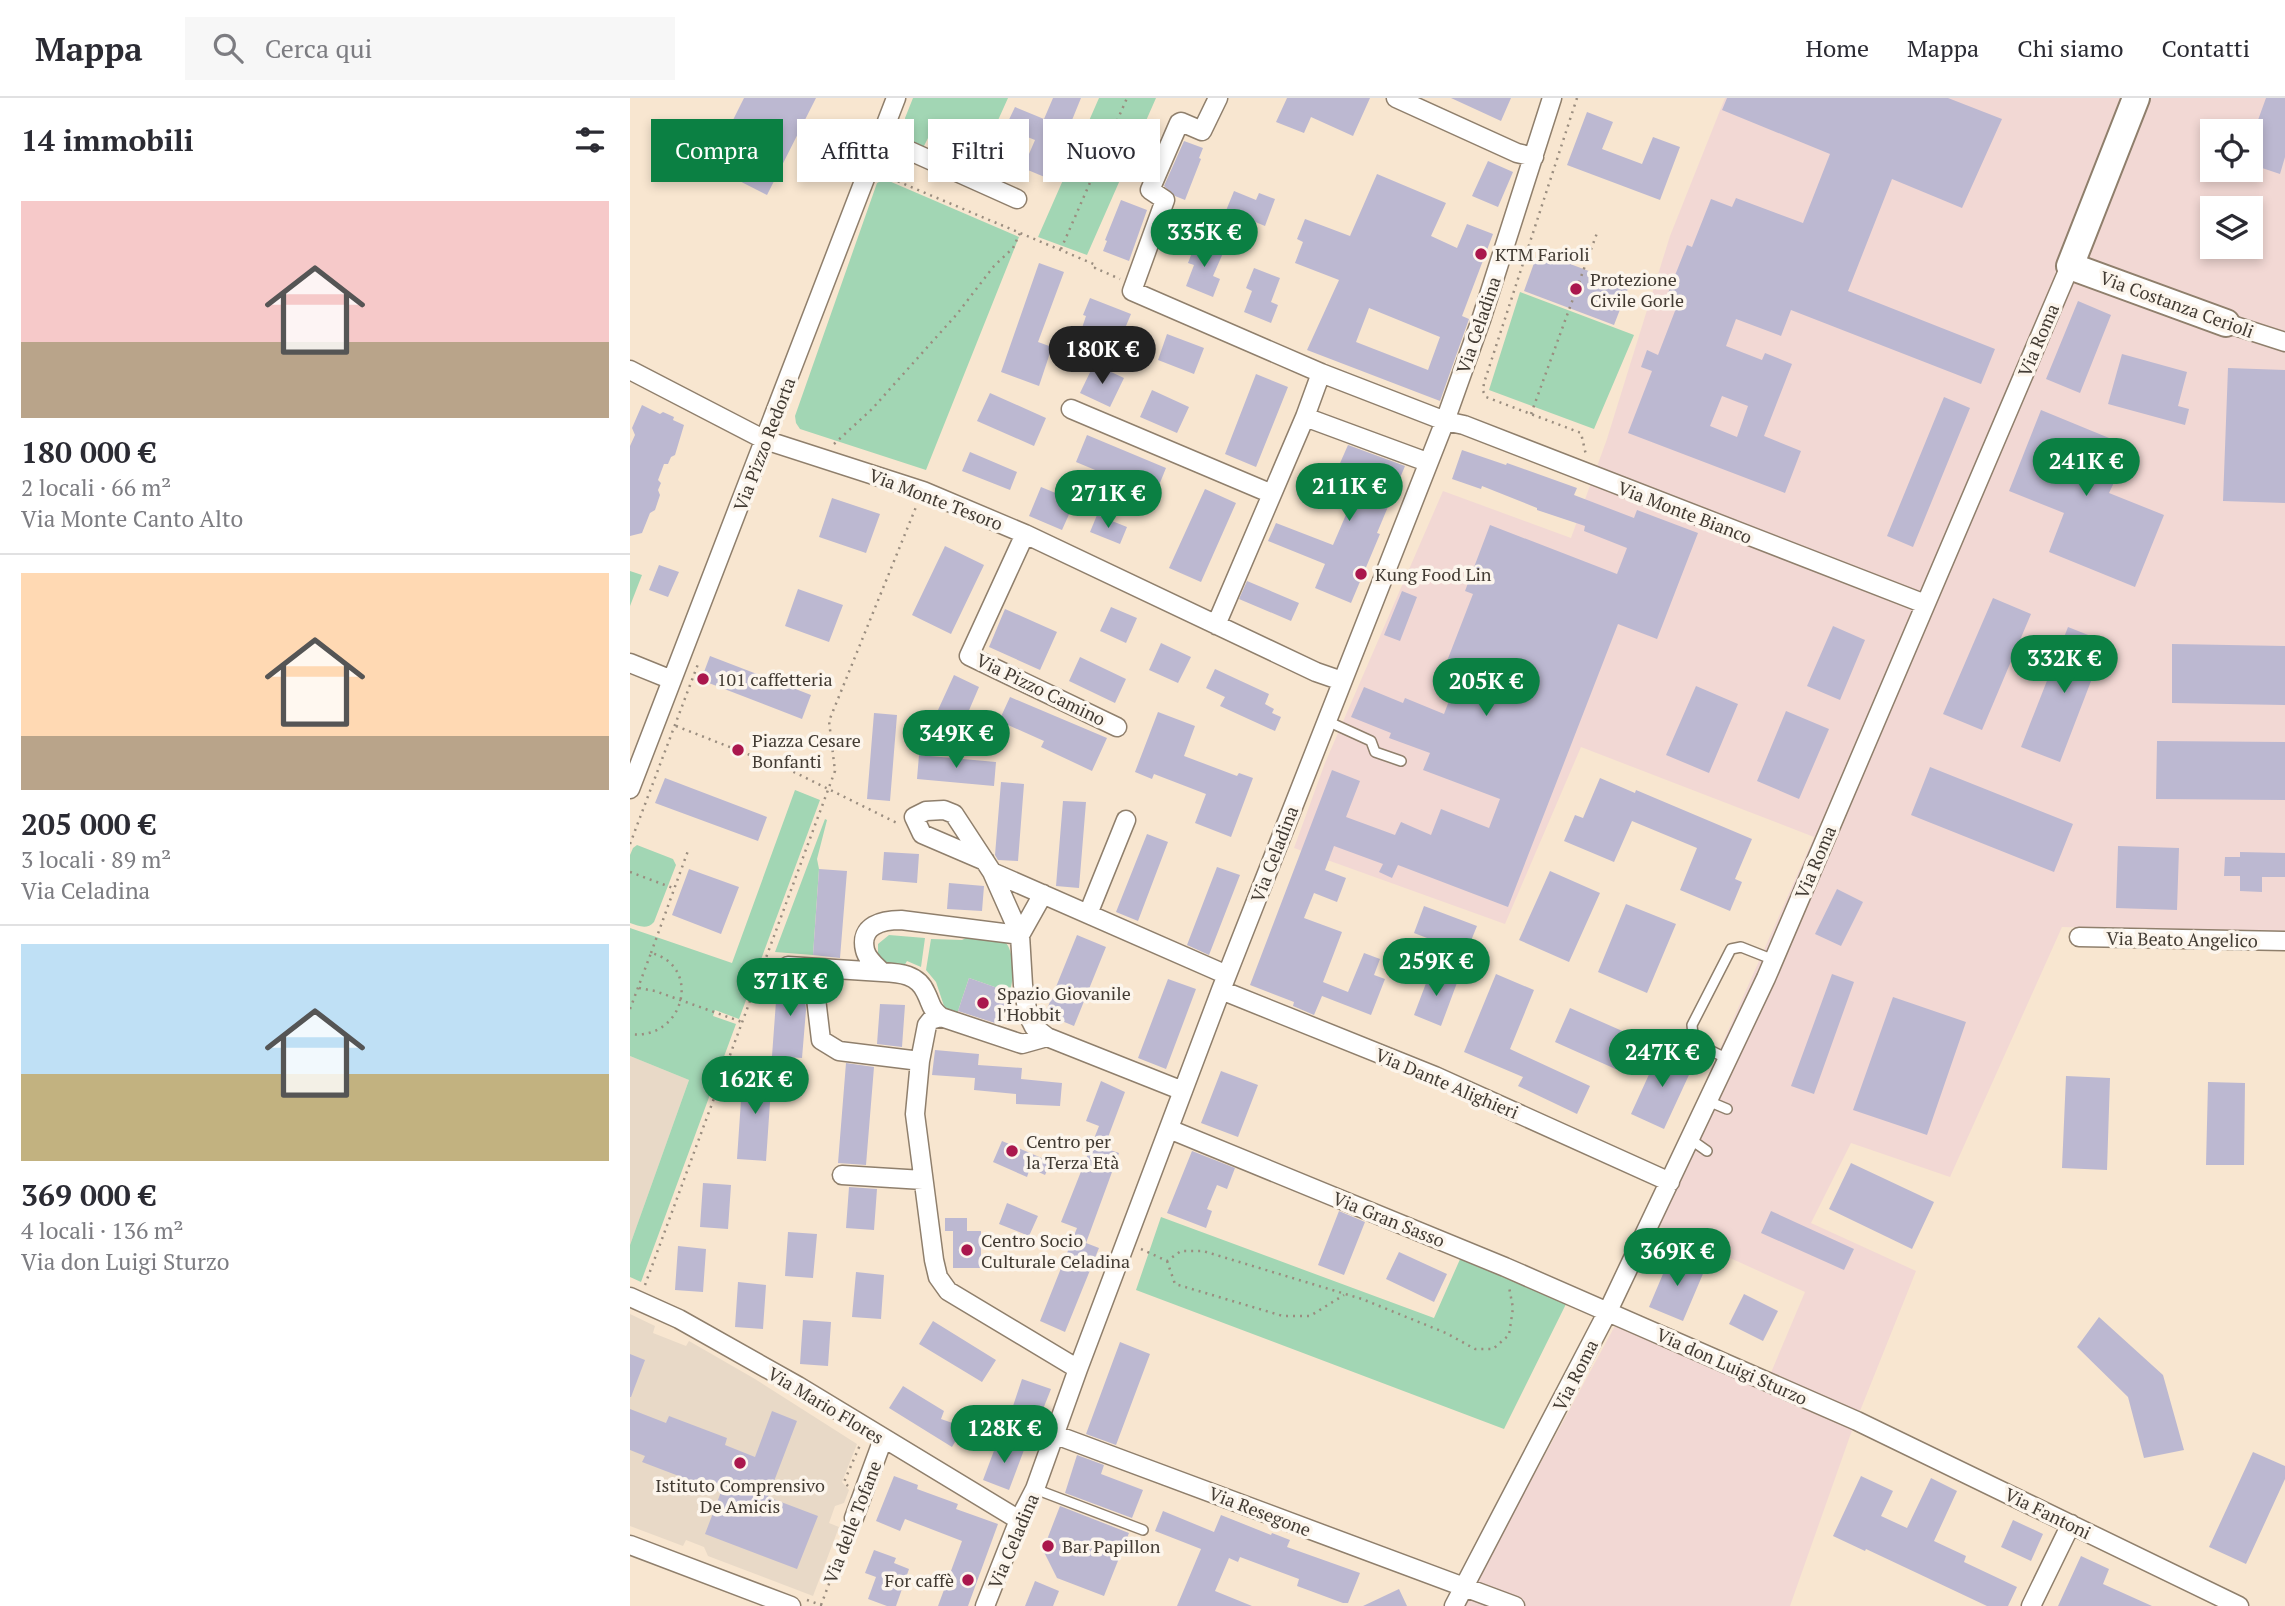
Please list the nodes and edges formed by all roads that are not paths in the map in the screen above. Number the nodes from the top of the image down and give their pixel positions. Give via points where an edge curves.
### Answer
1 (896, 98) edge
2 (1218, 98) edge
3 (1396, 98) edge
4 (1552, 98) edge
5 (2136, 98) edge
6 (888, 119) edge
7 (914, 153) edge
8 (1534, 157) junction
9 (864, 182) edge
10 (1017, 199) dead end
11 (2070, 266) junction
12 (2226, 323) joint
13 (2285, 342) edge
14 (630, 370) edge
15 (1321, 373) junction
16 (1071, 409) dead end
17 (1305, 416) junction
18 (1445, 421) junction
19 (765, 440) junction
20 (1427, 462) junction
21 (1272, 494) junction
22 (1025, 534) junction
23 (1925, 604) junction
24 (1216, 625) junction
25 (630, 663) edge
26 (672, 680) junction
27 (1342, 681) junction
28 (1327, 721) junction
29 (1117, 727) dead end
30 (1401, 761) dead end
31 (630, 789) edge
32 (1126, 820) dead end
33 (989, 866) junction
34 (1043, 894) junction
35 (1088, 914) junction
36 (1020, 936) junction
37 (2079, 937) dead end
38 (2285, 942) edge
39 (1774, 960) junction
40 (788, 966) dead end
41 (882, 972) junction
42 (1224, 983) junction
43 (816, 990) dead end
44 (941, 1017) junction
45 (1046, 1037) junction
46 (1728, 1059) junction
47 (920, 1061) junction
48 (1183, 1090) junction
49 (1708, 1101) junction
50 (1727, 1109) dead end
51 (1169, 1129) junction
52 (1690, 1139) junction
53 (1707, 1150) dead end
54 (842, 1175) dead end
55 (923, 1180) junction
56 (1670, 1182) junction
57 (630, 1297) edge
58 (1608, 1311) junction
59 (1078, 1369) junction
60 (1857, 1420) joint
61 (1056, 1435) junction
62 (883, 1439) junction
63 (1035, 1489) junction
64 (854, 1518) road end
65 (1019, 1520) junction
66 (2071, 1524) junction
67 (1143, 1530) dead end
68 (630, 1545) edge
69 (1464, 1588) junction
70 (2220, 1602) edge
71 (791, 1606) edge
72 (985, 1606) edge
73 (1454, 1606) edge
74 (1515, 1606) edge
75 (2031, 1606) edge
76 (2239, 1606) edge

1 - 6 street, Via Pizzo Redorta
2 - 15 street, Via Monte Bianco via 1202,131 1179,123 1150,190 1165,200 1132,292
3 - 8 street
4 - 8 street, Via Celadina
5 - 11 street, Via Roma
7 - 10 street
8 - 18 street, Via Celadina
9 - 19 street, Via Pizzo Redorta
11 - 12 street, Via Costanza Cerioli
11 - 23 street, Via Roma
12 - 13 street, Via Costanza Cerioli
14 - 19 street, Via Monte Tesoro
15 - 17 street
15 - 18 street, Via Monte Bianco
16 - 21 street
17 - 20 street
17 - 21 street
18 - 20 street, Via Celadina
18 - 23 street, Via Monte Bianco
19 - 22 street, Via Monte Tesoro via 923,491
19 - 26 street, Via Pizzo Redorta
20 - 27 street, Via Celadina
21 - 24 street
22 - 24 street, Via Monte Tesoro
22 - 29 street, Via Pizzo Camino via 969,656
23 - 39 street, Via Roma
24 - 27 street, Via Monte Tesoro
25 - 26 street
26 - 31 street, Via Pizzo Redorta
27 - 28 street, Via Celadina
28 - 30 lane via 1371,741 1375,752
28 - 42 street, Via Celadina
32 - 35 street
33 - 33 street, Via Dante Alighieri via 954,814 926,811 914,817 922,834
33 - 34 street, Via Dante Alighieri
33 - 36 street
34 - 35 street, Via Dante Alighieri
34 - 36 street
35 - 42 street, Via Dante Alighieri
36 - 41 street via 884,920 865,938 869,959
36 - 45 street via 1028,1015
37 - 38 street, Via Beato Angelico
39 - 46 street, Via Roma
39 - 46 lane via 1741,947 1731,949 1692,1025 1698,1043
40 - 41 street
41 - 44 street via 916,979 932,1010
42 - 48 street, Via Celadina
42 - 56 street, Via Dante Alighieri
43 - 47 street via 821,1041 839,1051
44 - 45 street via 1022,1044
44 - 47 street via 927,1026
45 - 48 street
46 - 49 street, Via Roma
47 - 55 street via 915,1114
48 - 51 street, Via Celadina
49 - 50 lane
49 - 52 street, Via Roma
51 - 58 street, Via Gran Sasso
51 - 59 street, Via Celadina
52 - 53 lane
52 - 56 street, Via Roma
54 - 55 street
55 - 59 street via 934,1260 938,1277 948,1290
56 - 58 street, Via Roma
57 - 62 street, Via Mario Flores via 774,1373
58 - 60 street, Via don Luigi Sturzo
58 - 69 street, Via Roma
59 - 61 street, Via Celadina
60 - 66 street, Via Fantoni
61 - 63 street, Via Celadina
61 - 69 street, Via Resegone
62 - 64 street, Via delle Tofane
62 - 65 street, Via Mario Flores
63 - 65 street, Via Celadina
63 - 67 lane
65 - 72 street, Via Celadina
66 - 70 street, Via Fantoni
66 - 75 street
68 - 71 street
69 - 73 street, Via Roma
69 - 74 street, Via Resegone
70 - 76 street, Via Fantoni

